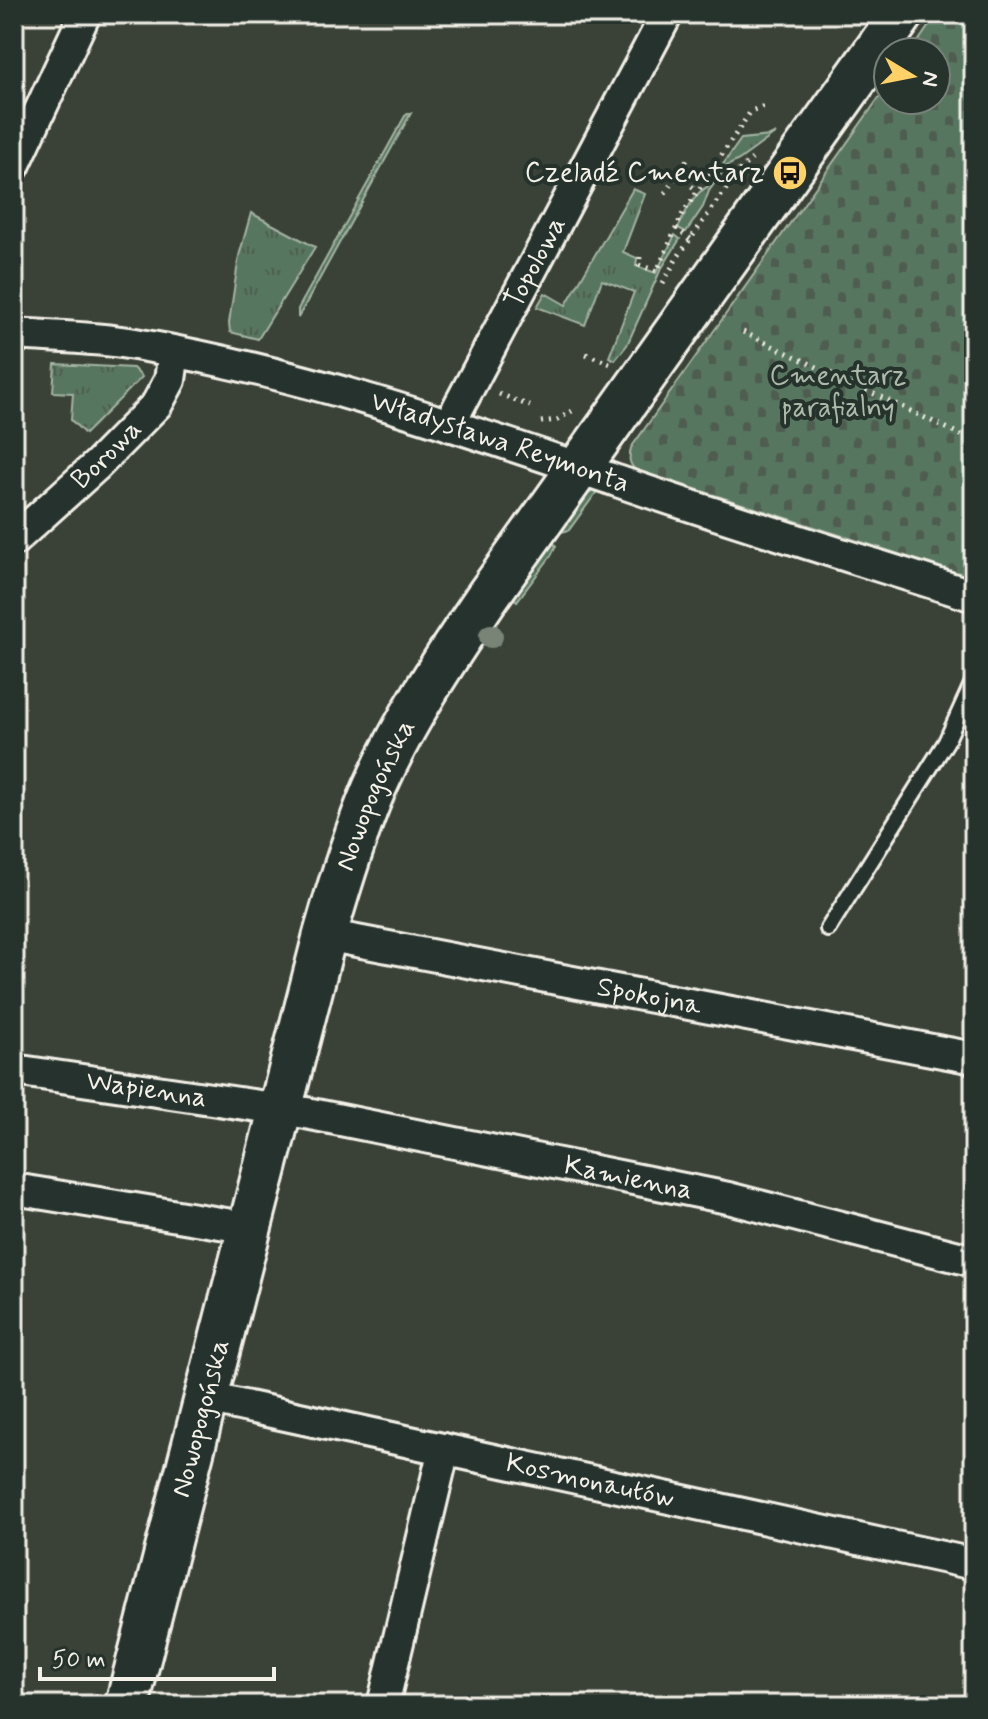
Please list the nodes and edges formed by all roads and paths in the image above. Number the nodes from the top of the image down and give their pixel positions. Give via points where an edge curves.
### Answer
1 (85, 14) edge
2 (667, 14) edge
3 (902, 14) edge
4 (767, 105) dead end
5 (688, 158) dead end
6 (14, 166) edge
7 (677, 175) junction
8 (698, 191) junction
9 (665, 193) dead end
10 (676, 228) junction
11 (691, 239) dead end
12 (640, 257) dead end
13 (743, 332) dead end
14 (14, 334) edge
15 (174, 352) junction
16 (586, 354) dead end
17 (611, 364) junction
18 (619, 368) dead end
19 (602, 375) dead end
20 (495, 393) dead end
21 (530, 406) dead end
22 (576, 408) dead end
23 (535, 422) dead end
24 (451, 426) junction
25 (974, 441) edge
26 (579, 467) junction
27 (14, 540) edge
28 (974, 596) edge
29 (974, 680) edge
30 (828, 929) dead end
31 (325, 935) junction
32 (974, 1058) edge
33 (14, 1070) edge
34 (280, 1109) junction
35 (14, 1189) edge
36 (250, 1228) junction
37 (974, 1261) edge
38 (207, 1398) junction
39 (444, 1449) junction
40 (974, 1564) edge
41 (127, 1705) edge
42 (383, 1705) edge

1 - 6 street
2 - 24 street, Topolowa
3 - 26 street, Nowopogońska
4 - 8 path via 751,111
5 - 7 path
7 - 8 path
7 - 9 path
8 - 10 path
10 - 11 path
10 - 12 path via 657,271 639,265
13 - 25 path
14 - 15 street, Władysława Reymonta via 106,340
15 - 24 street, Władysława Reymonta via 290,376
15 - 27 street, Borowa via 170,380 157,404
16 - 17 path
17 - 18 path
17 - 19 path
20 - 21 path
22 - 23 path via 557,420
24 - 26 street, Władysława Reymonta
26 - 28 street, Władysława Reymonta
26 - 31 street, Nowopogońska via 406,724 374,789
29 - 30 lane via 946,742
31 - 32 street, Spokojna
31 - 34 street, Nowopogońska
33 - 34 street, Wapienna
34 - 36 street, Nowopogońska
34 - 37 street, Kamienna via 728,1198
35 - 36 street
36 - 38 street, Nowopogońska
38 - 39 street, Kosmonautów
38 - 41 street, Nowopogońska
39 - 40 street, Kosmonautów
39 - 42 street

